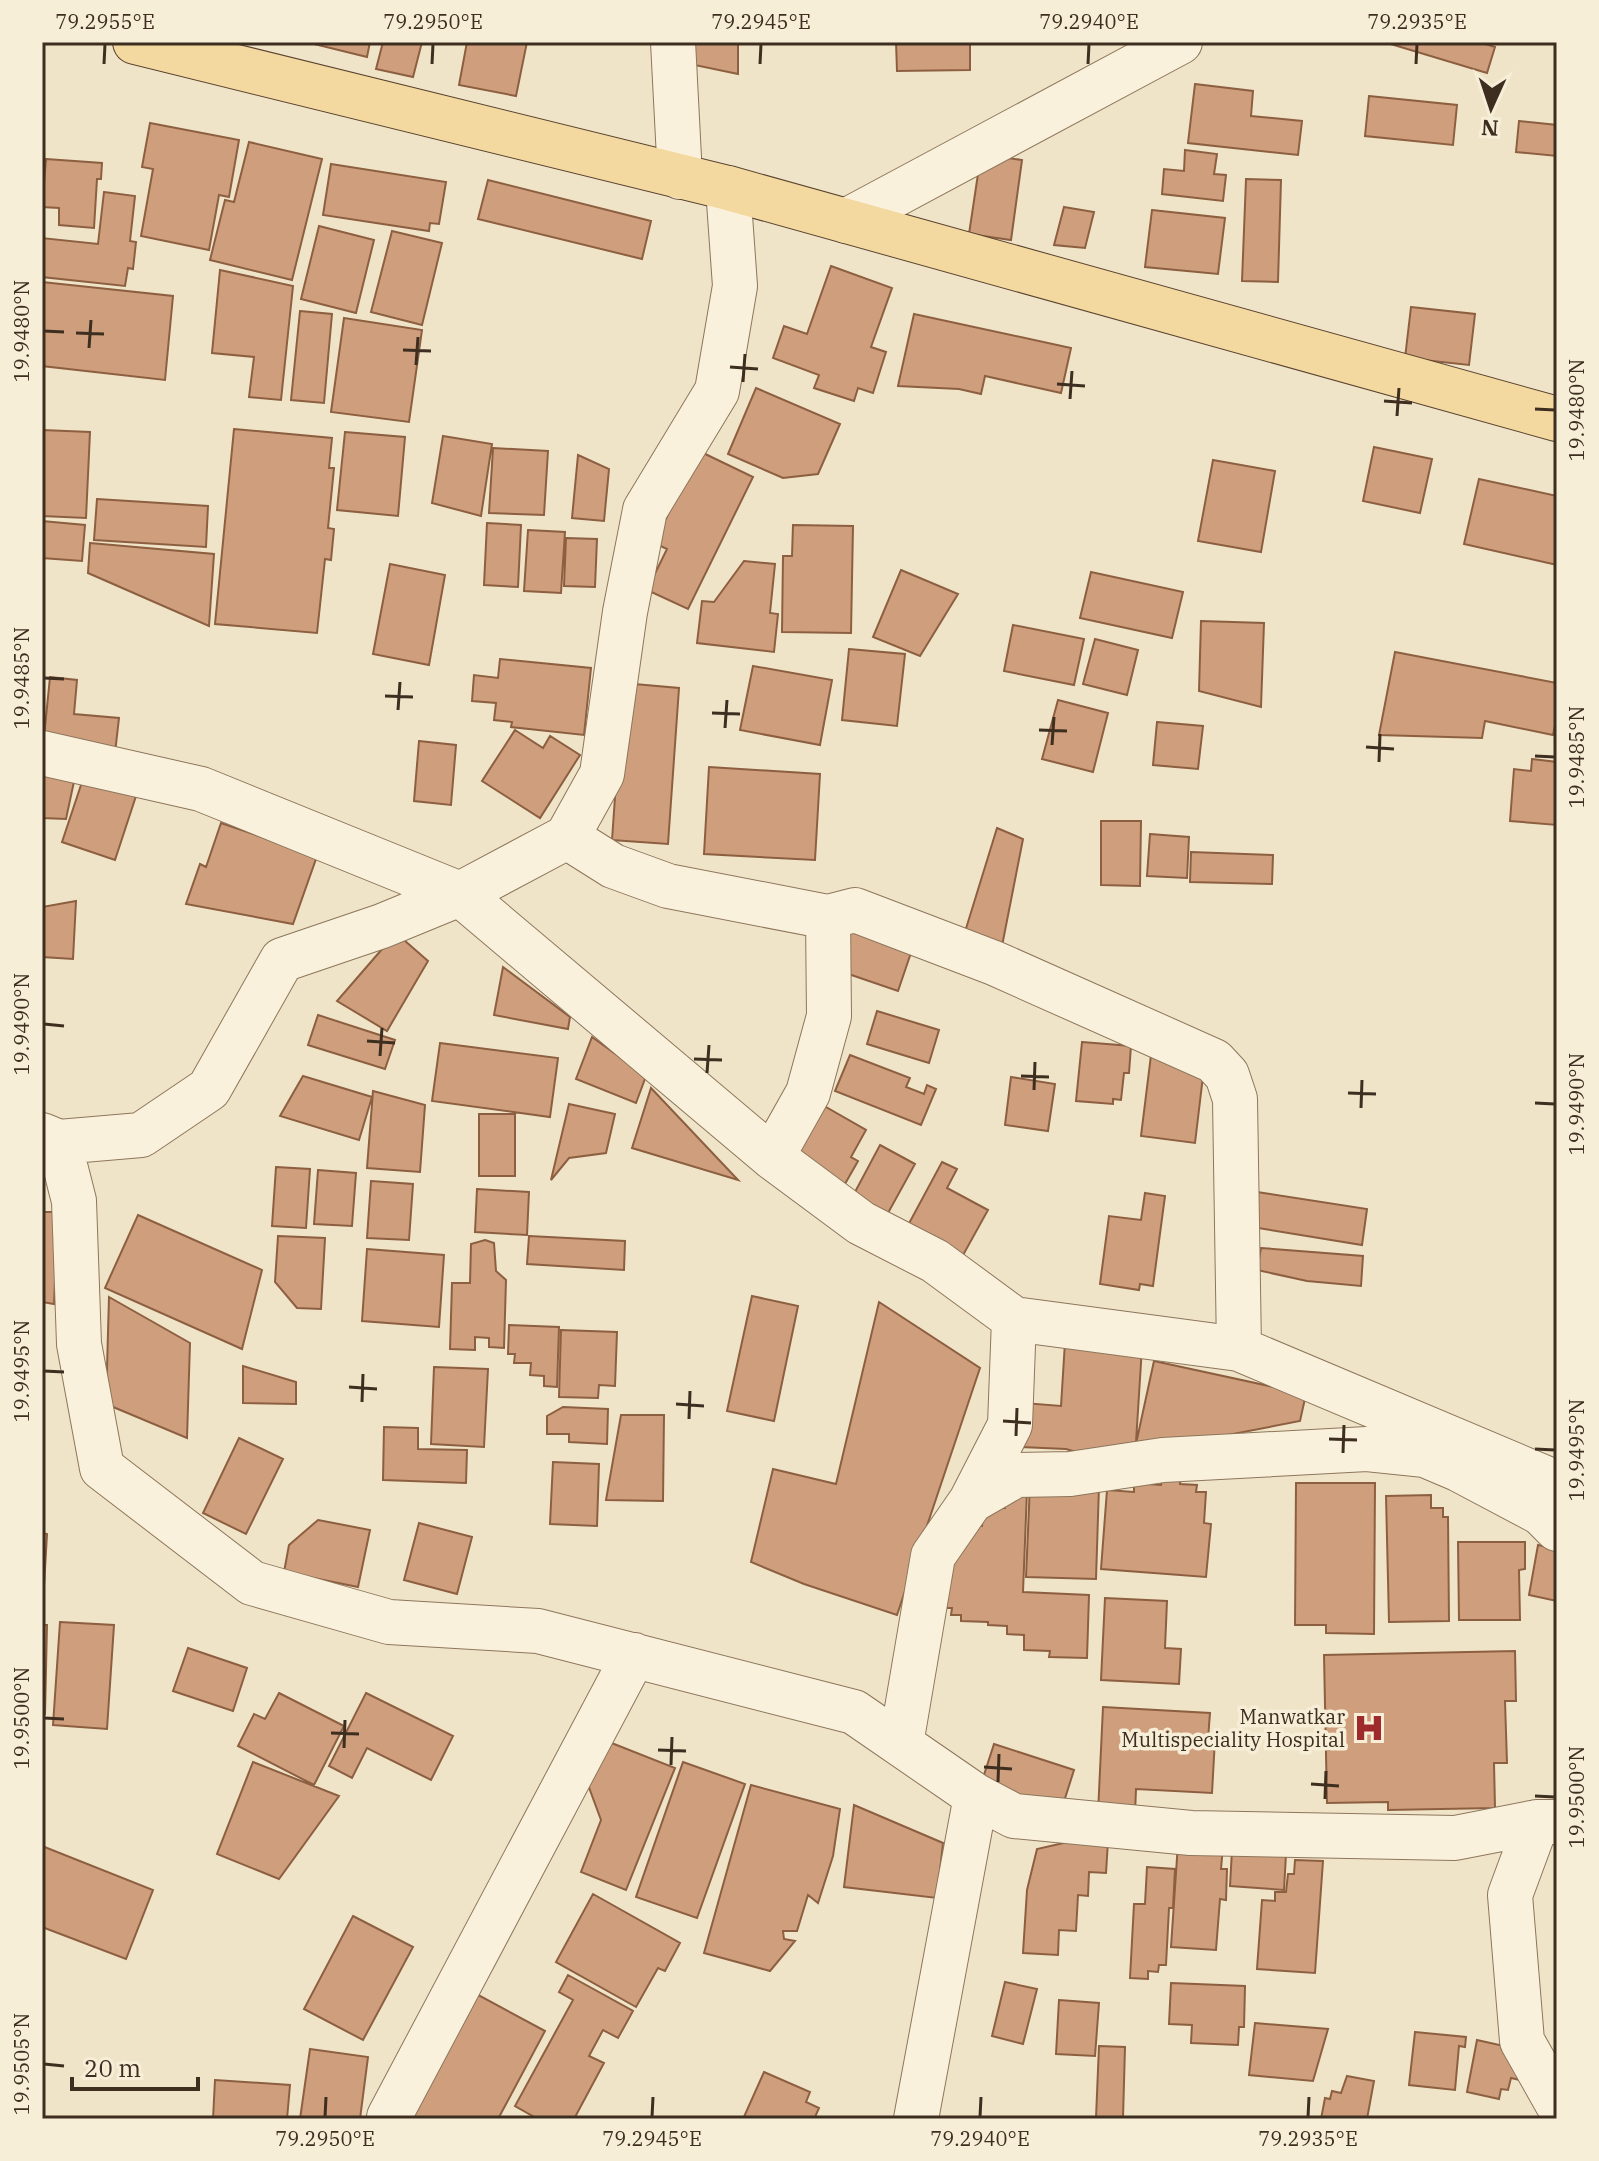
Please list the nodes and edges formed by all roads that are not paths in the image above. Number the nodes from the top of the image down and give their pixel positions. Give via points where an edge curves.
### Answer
1 (135, 42) edge
2 (673, 42) edge
3 (1180, 42) edge
4 (1122, 55) edge
5 (680, 177) junction
6 (728, 188) junction
7 (846, 221) junction
8 (1557, 419) edge
9 (42, 753) edge
10 (567, 837) junction
11 (460, 894) junction
12 (828, 917) junction
13 (50, 1139) edge
14 (772, 1157) junction
15 (1014, 1319) junction
16 (1239, 1349) junction
17 (1557, 1483) edge
18 (971, 1501) junction
19 (1557, 1529) edge
20 (634, 1655) junction
21 (901, 1744) junction
22 (976, 1796) junction
23 (1547, 1822) edge
24 (1557, 2103) edge
25 (389, 2117) edge
26 (916, 2119) edge

1 - 5 main road
2 - 5 street
3 - 4 street
4 - 7 street
5 - 6 main road
6 - 7 main road
6 - 10 street via 735,286 717,391 645,510 602,774
7 - 8 main road
9 - 11 street via 201,789
10 - 11 street
10 - 12 street via 613,866 668,886
11 - 13 street via 282,960 209,1089 141,1135
11 - 14 street
12 - 14 street via 829,1016 808,1093
12 - 16 street via 855,910 994,963 1214,1061 1227,1075 1235,1099
13 - 20 street via 74,1201 79,1344 102,1468 252,1583 389,1622 538,1631
14 - 15 street via 861,1223 935,1261
15 - 16 street
15 - 18 street via 1010,1425
16 - 17 street
18 - 19 street via 1016,1475 1070,1474 1163,1460 1367,1449 1425,1455 1541,1513
18 - 21 street via 933,1556
20 - 21 street via 854,1712
20 - 25 street
21 - 22 street
22 - 23 street via 1014,1816 1191,1833 1455,1838
22 - 26 street
23 - 24 street via 1510,1895 1522,2041

